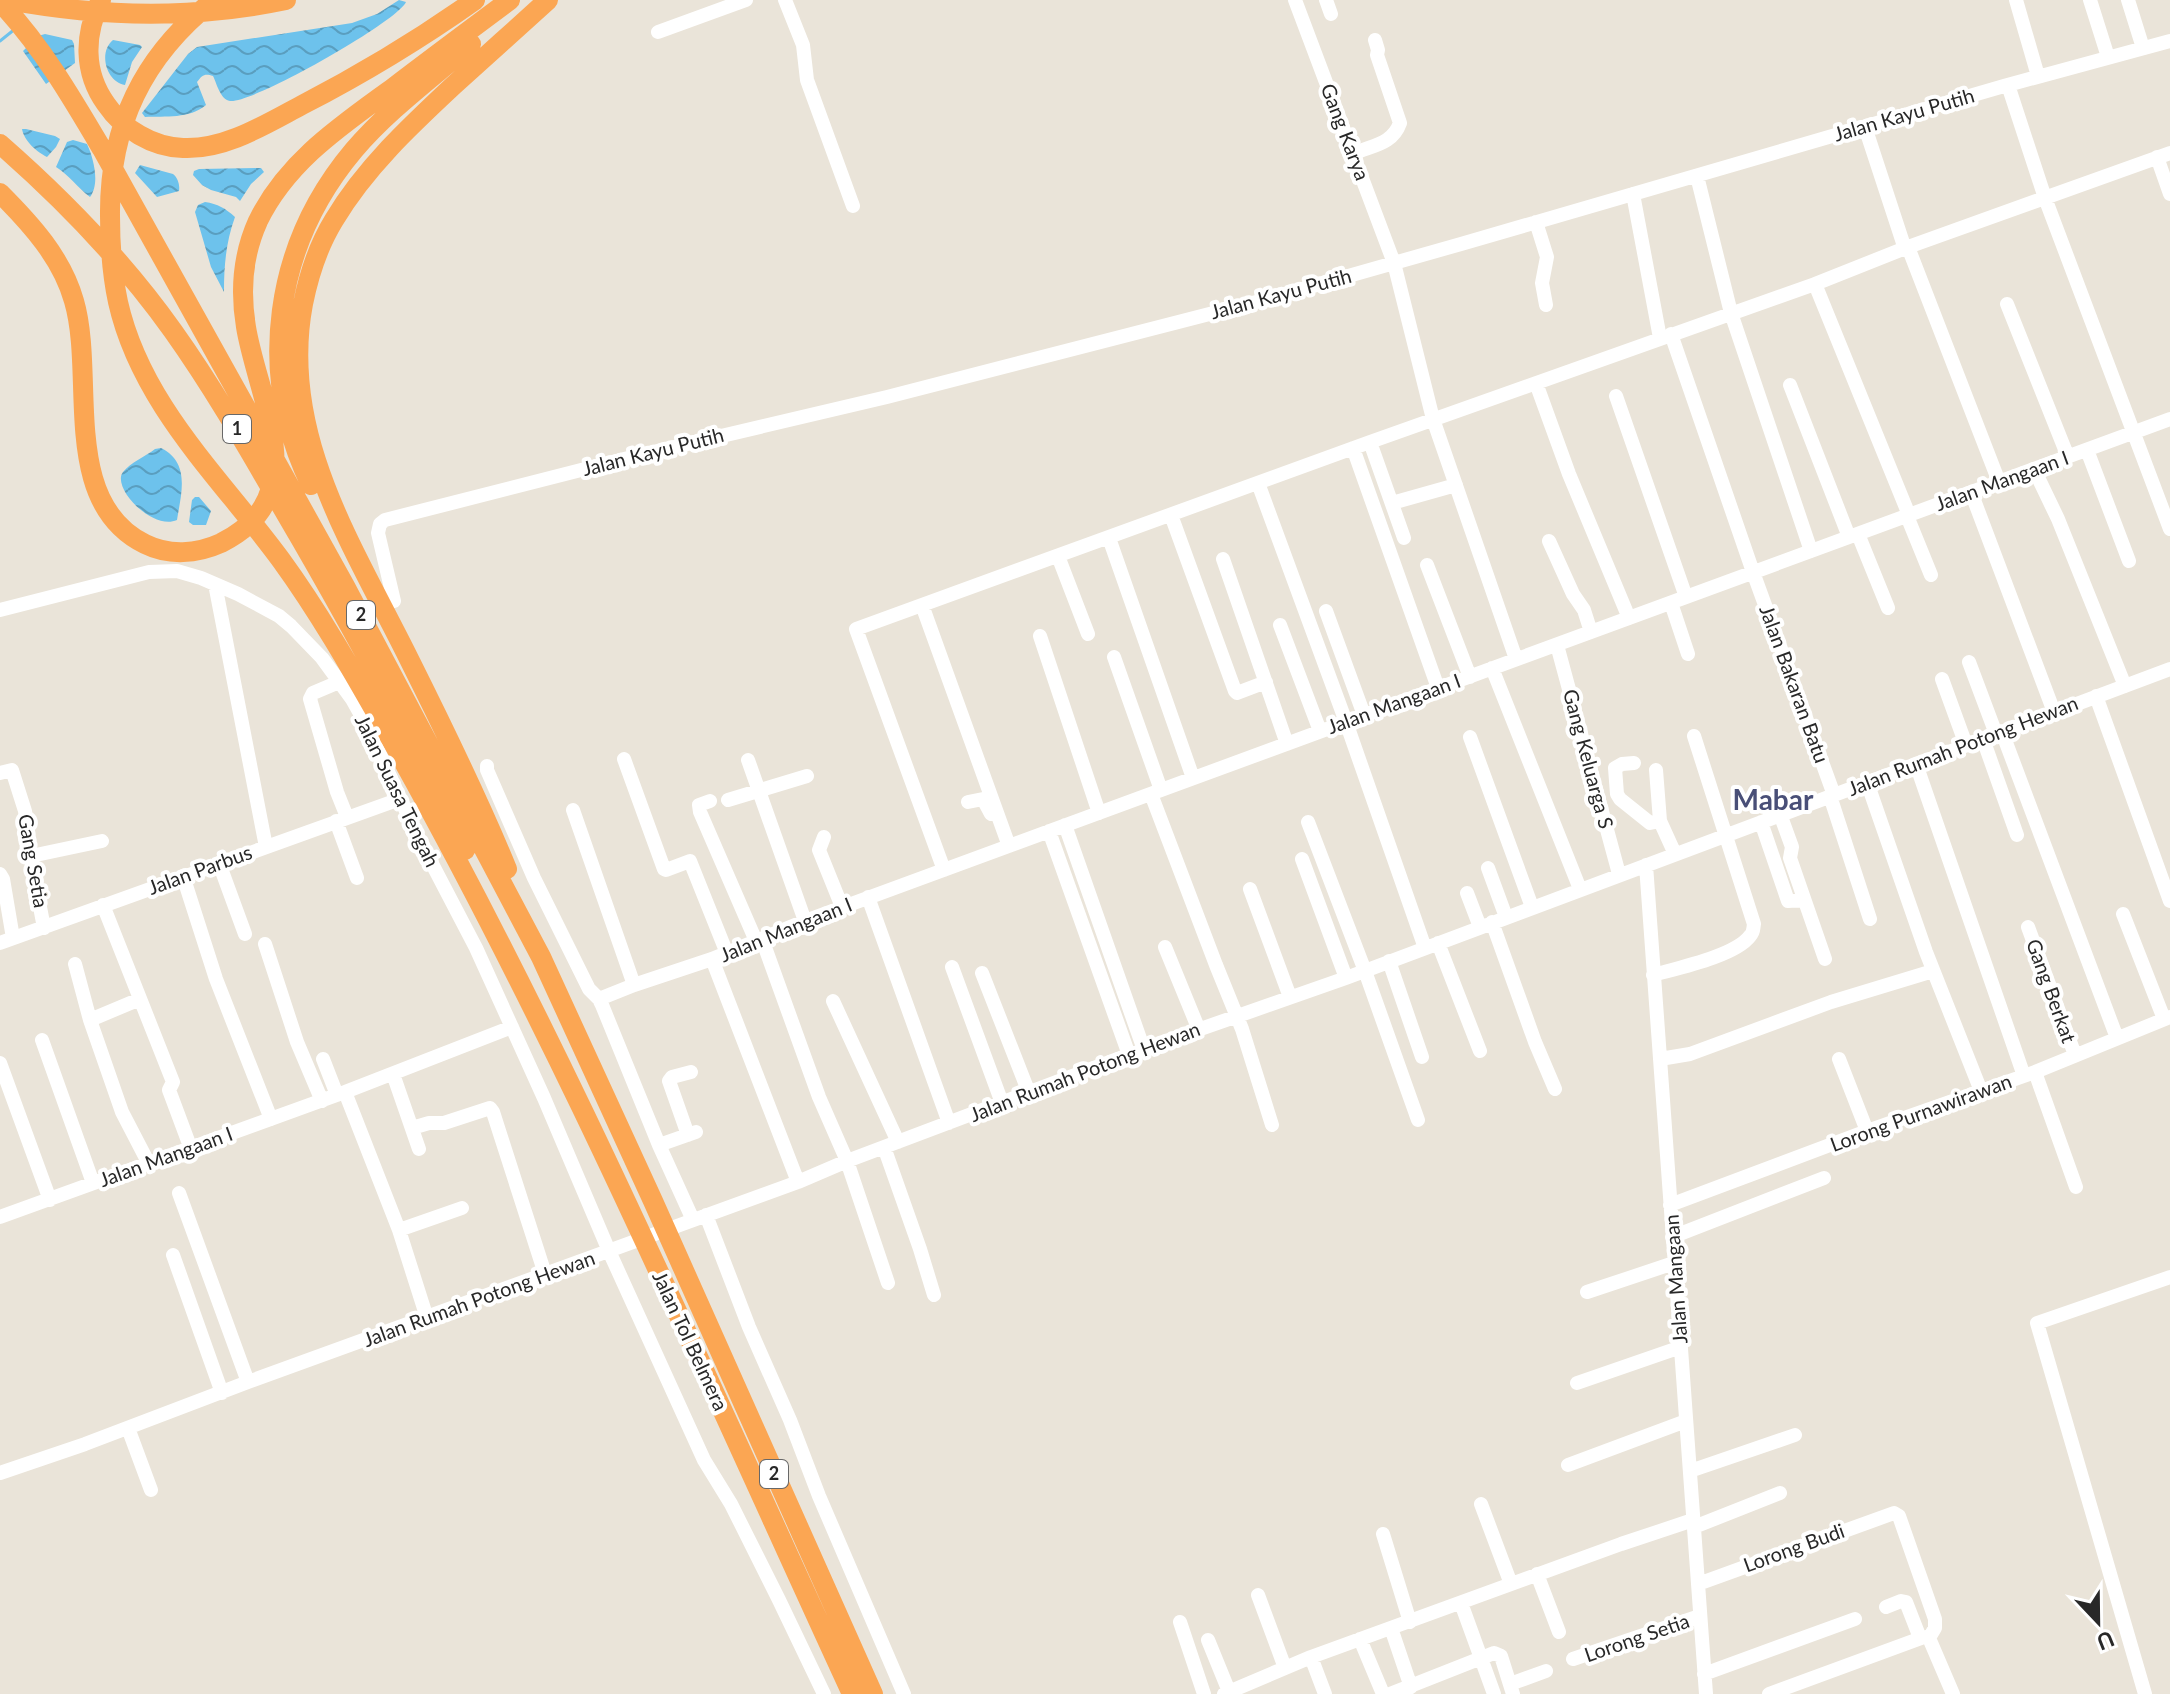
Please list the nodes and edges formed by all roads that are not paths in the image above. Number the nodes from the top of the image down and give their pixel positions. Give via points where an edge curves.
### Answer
1 (8, 0) edge
2 (101, 0) edge
3 (214, 0) edge
4 (286, 0) edge
5 (475, 0) edge
6 (510, 0) edge
7 (523, 0) edge
8 (548, 0) edge
9 (746, 0) edge
10 (785, 0) edge
11 (1295, 0) edge
12 (2016, 0) edge
13 (2090, 0) edge
14 (2128, 0) edge
15 (0, 2) edge
16 (658, 32) dead end
17 (1375, 40) dead end
18 (2170, 41) edge
19 (2143, 48) junction
20 (2108, 57) junction
21 (2038, 76) junction
22 (2008, 85) junction
23 (1865, 127) junction
24 (0, 144) edge
25 (1353, 154) junction
26 (2164, 155) edge
27 (1697, 176) junction
28 (0, 193) edge
29 (1633, 194) junction
30 (2170, 194) edge
31 (2045, 198) junction
32 (853, 206) dead end
33 (1536, 222) junction
34 (1906, 248) junction
35 (1394, 263) junction
36 (1815, 284) junction
37 (2007, 304) dead end
38 (1546, 305) dead end
39 (1731, 313) junction
40 (1665, 336) junction
41 (1536, 383) junction
42 (1790, 385) dead end
43 (1616, 396) dead end
44 (1433, 419) junction
45 (2170, 419) edge
46 (2134, 433) junction
47 (1370, 442) junction
48 (1353, 448) junction
49 (2087, 450) junction
50 (2068, 457) junction
51 (2034, 469) junction
52 (1999, 482) junction
53 (1258, 483) junction
54 (1456, 485) junction
55 (1971, 492) junction
56 (1393, 507) junction
57 (1171, 515) junction
58 (1377, 516) junction
59 (1908, 516) junction
60 (2170, 529) edge
61 (1853, 536) junction
62 (1109, 538) junction
63 (1404, 538) dead end
64 (1549, 541) dead end
65 (1811, 551) junction
66 (1058, 556) junction
67 (1223, 559) dead end
68 (2129, 561) dead end
69 (1427, 565) dead end
70 (1753, 572) junction
71 (1931, 575) dead end
72 (215, 584) junction
73 (1686, 597) junction
74 (394, 601) dead end
75 (1671, 603) junction
76 (922, 605) junction
77 (1888, 608) dead end
78 (0, 610) edge
79 (1326, 611) dead end
80 (1629, 618) junction
81 (1280, 625) dead end
82 (1591, 632) junction
83 (1088, 634) dead end
84 (1040, 636) dead end
85 (1557, 645) junction
86 (1688, 654) dead end
87 (1114, 657) dead end
88 (1516, 659) junction
89 (1969, 662) dead end
90 (1492, 668) junction
91 (2170, 669) edge
92 (1470, 677) junction
93 (1942, 679) dead end
94 (339, 682) junction
95 (1266, 682) junction
96 (2125, 686) junction
97 (1438, 688) junction
98 (2096, 696) junction
99 (2054, 712) junction
100 (1364, 715) junction
101 (1346, 722) junction
102 (442, 728) junction
103 (1320, 731) junction
104 (1994, 735) junction
105 (1694, 736) dead end
106 (1470, 737) dead end
107 (1287, 744) junction
108 (1966, 745) junction
109 (418, 755) joint
110 (624, 759) dead end
111 (748, 760) dead end
112 (1634, 763) dead end
113 (1916, 764) junction
114 (487, 766) dead end
115 (1656, 770) dead end
116 (0, 773) edge
117 (807, 776) dead end
118 (1193, 778) junction
119 (1867, 782) junction
120 (759, 791) junction
121 (1156, 792) junction
122 (1832, 795) junction
123 (400, 799) junction
124 (728, 800) dead end
125 (710, 801) dead end
126 (968, 802) dead end
127 (573, 810) dead end
128 (1099, 813) junction
129 (1780, 814) junction
130 (341, 819) junction
131 (1660, 821) junction
132 (1308, 822) dead end
133 (1761, 822) junction
134 (1065, 825) junction
135 (1049, 831) junction
136 (2017, 835) dead end
137 (1724, 836) junction
138 (824, 837) dead end
139 (102, 841) dead end
140 (266, 847) junction
141 (1006, 847) junction
142 (1675, 854) junction
143 (31, 856) junction
144 (1302, 859) dead end
145 (219, 863) junction
146 (1646, 865) junction
147 (1488, 868) dead end
148 (944, 870) junction
149 (0, 874) edge
150 (1619, 874) junction
151 (183, 876) junction
152 (357, 878) dead end
153 (1250, 889) dead end
154 (1580, 889) junction
155 (1467, 893) dead end
156 (868, 897) junction
157 (1804, 900) junction
158 (2170, 901) edge
159 (103, 905) junction
160 (1339, 906) junction
161 (842, 907) junction
162 (1532, 907) junction
163 (1322, 913) junction
164 (2123, 914) dead end
165 (1870, 919) dead end
166 (805, 921) junction
167 (1493, 922) junction
168 (44, 923) junction
169 (2028, 927) dead end
170 (245, 934) dead end
171 (9, 937) edge
172 (759, 940) junction
173 (265, 944) dead end
174 (1432, 945) junction
175 (1165, 947) dead end
176 (726, 951) junction
177 (712, 959) junction
178 (1825, 959) dead end
179 (1389, 961) junction
180 (75, 964) dead end
181 (952, 967) dead end
182 (1365, 971) junction
183 (1933, 971) junction
184 (982, 973) dead end
185 (1653, 975) junction
186 (1346, 978) junction
187 (634, 985) junction
188 (524, 990) junction
189 (557, 991) junction
190 (1290, 997) junction
191 (140, 999) junction
192 (599, 999) junction
193 (833, 1001) dead end
194 (1237, 1016) junction
195 (2167, 1018) edge
196 (90, 1020) junction
197 (512, 1027) junction
198 (1199, 1030) junction
199 (2117, 1038) junction
200 (42, 1040) dead end
201 (1144, 1050) junction
202 (1480, 1051) dead end
203 (1129, 1055) junction
204 (2075, 1055) junction
205 (1422, 1057) dead end
206 (323, 1059) dead end
207 (1660, 1059) junction
208 (1839, 1059) dead end
209 (0, 1063) edge
210 (691, 1072) dead end
211 (393, 1074) junction
212 (2029, 1074) junction
213 (1555, 1089) dead end
214 (1981, 1091) junction
215 (1029, 1093) junction
216 (341, 1094) junction
217 (322, 1101) junction
218 (1002, 1103) junction
219 (271, 1119) junction
220 (1418, 1120) dead end
221 (949, 1123) junction
222 (1272, 1125) dead end
223 (412, 1128) junction
224 (1867, 1131) junction
225 (659, 1145) junction
226 (891, 1145) junction
227 (191, 1149) junction
228 (419, 1149) dead end
229 (847, 1161) junction
230 (149, 1164) junction
231 (1824, 1178) dead end
232 (798, 1182) junction
233 (93, 1183) junction
234 (2076, 1187) dead end
235 (179, 1193) dead end
236 (50, 1200) junction
237 (1670, 1205) junction
238 (462, 1208) dead end
239 (0, 1217) edge
240 (700, 1218) junction
241 (399, 1230) junction
242 (1672, 1237) junction
243 (609, 1251) junction
244 (173, 1255) dead end
245 (1674, 1263) junction
246 (545, 1274) junction
247 (2170, 1277) edge
248 (888, 1283) dead end
249 (1587, 1292) dead end
250 (934, 1295) dead end
251 (427, 1318) junction
252 (1681, 1347) junction
253 (248, 1382) junction
254 (1577, 1383) dead end
255 (222, 1393) junction
256 (1686, 1421) junction
257 (128, 1428) junction
258 (1795, 1435) dead end
259 (1568, 1465) dead end
260 (1690, 1471) junction
261 (0, 1473) edge
262 (151, 1490) dead end
263 (1780, 1493) dead end
264 (1481, 1504) dead end
265 (1693, 1523) junction
266 (1383, 1534) dead end
267 (1537, 1574) junction
268 (1511, 1584) junction
269 (1698, 1584) junction
270 (1258, 1595) dead end
271 (1461, 1603) junction
272 (1886, 1607) dead end
273 (1700, 1616) junction
274 (1855, 1619) dead end
275 (1180, 1622) dead end
276 (1410, 1622) junction
277 (1391, 1628) junction
278 (1559, 1632) dead end
279 (1925, 1638) junction
280 (1360, 1639) junction
281 (1208, 1640) dead end
282 (1311, 1657) junction
283 (1481, 1658) junction
284 (1573, 1659) dead end
285 (1285, 1668) junction
286 (1546, 1671) dead end
287 (1704, 1674) junction
288 (1411, 1687) junction
289 (1810, 1687) edge
290 (1511, 1691) edge
291 (1228, 1693) edge
292 (824, 1694) edge
293 (852, 1694) edge
294 (873, 1694) edge
295 (904, 1694) edge
296 (1204, 1694) edge
297 (1325, 1694) edge
298 (1383, 1694) edge
299 (1390, 1694) edge
300 (1494, 1694) edge
301 (1706, 1694) edge
302 (1769, 1694) edge
303 (1953, 1694) edge
304 (2145, 1694) edge

1 - 4 highway via 173,13
2 - 5 highway via 89,38 96,89 117,118 168,147 227,140 280,117
3 - 188 highway via 156,58 119,136 113,159 111,251 123,323 137,360 168,413 330,634
6 - 28 highway via 322,141 265,207 243,278 245,326 269,414 275,464 262,506 244,528 218,544 175,553 160,550 129,534 105,506 89,466 78,314 63,273 38,234
7 - 102 highway via 396,108 341,166 299,239 281,314 282,394 298,456
8 - 102 highway via 421,116 361,181 316,254 300,321 300,397 316,463
9 - 16 street
10 - 32 street via 803,45 807,80
11 - 25 street, Gang Karya
12 - 21 street
13 - 20 street
14 - 19 street
15 - 189 highway, 2 via 64,85 102,149 403,693
17 - 25 street via 1400,123 1388,140
18 - 19 street, Jalan Kayu Putih
19 - 20 street, Jalan Kayu Putih
20 - 21 street, Jalan Kayu Putih
21 - 22 street, Jalan Kayu Putih
22 - 23 street, Jalan Kayu Putih
22 - 31 street
23 - 27 street, Jalan Kayu Putih
23 - 34 street
24 - 109 highway, 1 via 121,266 197,365
25 - 35 street, Gang Karya
26 - 30 street
26 - 31 street
27 - 29 street, Jalan Kayu Putih
27 - 39 street
29 - 33 street, Jalan Kayu Putih
29 - 40 street, Jalan Bakaran Batu
31 - 34 street
31 - 46 street
33 - 35 street, Jalan Kayu Putih
33 - 38 street via 1547,257 1542,283
34 - 36 street
34 - 52 street
35 - 44 street, Gang Karya
35 - 74 street, Jalan Kayu Putih via 887,397 385,520 378,533
36 - 39 street
36 - 59 street
37 - 50 street
39 - 40 street
39 - 65 street
40 - 41 street
40 - 70 street, Jalan Bakaran Batu
41 - 44 street
41 - 80 street
42 - 61 street
43 - 73 street
44 - 47 street
44 - 54 street, Gang Karya
45 - 46 street, Jalan Mangaan I
46 - 49 street, Jalan Mangaan I
46 - 60 street
47 - 48 street
47 - 56 street
48 - 53 street
48 - 58 street
49 - 50 street, Jalan Mangaan I
49 - 68 street
50 - 51 street, Jalan Mangaan I
51 - 52 street, Jalan Mangaan I
51 - 96 street
52 - 55 street, Jalan Mangaan I
53 - 57 street
53 - 101 street
54 - 56 street
54 - 88 street, Gang Karya
55 - 59 street, Jalan Mangaan I
55 - 99 street
56 - 58 street
56 - 63 street
57 - 62 street
57 - 95 street via 1235,691
58 - 97 street
59 - 61 street, Jalan Mangaan I
59 - 71 street
61 - 65 street, Jalan Mangaan I
61 - 77 street
62 - 66 street
62 - 118 street
64 - 82 street
65 - 70 street, Jalan Mangaan I
66 - 76 street
66 - 83 street
67 - 95 street
69 - 92 street
70 - 73 street, Jalan Mangaan I
70 - 122 street, Jalan Bakaran Batu
72 - 78 street, Jalan Suasa Tengah via 162,570
72 - 94 street, Jalan Suasa Tengah via 285,621
72 - 140 street
73 - 75 street, Jalan Mangaan I
75 - 80 street, Jalan Mangaan I
75 - 86 street
76 - 141 street
76 - 148 street via 856,629
79 - 100 street
80 - 82 street, Jalan Mangaan I
81 - 103 street
82 - 85 street, Jalan Mangaan I
84 - 128 street
85 - 88 street, Jalan Mangaan I
85 - 150 street, Gang Keluarga S
87 - 121 street
88 - 90 street, Jalan Mangaan I
89 - 104 street
90 - 92 street, Jalan Mangaan I
90 - 154 street
91 - 96 street, Jalan Rumah Potong Hewan
92 - 97 street, Jalan Mangaan I
93 - 108 street
94 - 123 street, Jalan Suasa Tengah via 366,724
94 - 130 street via 310,699
95 - 107 street
96 - 98 street, Jalan Rumah Potong Hewan
97 - 100 street, Jalan Mangaan I
98 - 99 street, Jalan Rumah Potong Hewan
98 - 158 street
99 - 104 street, Jalan Rumah Potong Hewan
100 - 101 street, Jalan Mangaan I
101 - 103 street, Jalan Mangaan I
101 - 174 street
102 - 189 highway
103 - 107 street, Jalan Mangaan I
104 - 108 street, Jalan Rumah Potong Hewan
104 - 136 street
104 - 199 street
105 - 137 street
106 - 162 street
107 - 118 street, Jalan Mangaan I
108 - 113 street, Jalan Rumah Potong Hewan
109 - 188 highway, 2
110 - 176 street via 664,869 690,861
111 - 120 street
112 - 131 street via 1615,768 1617,794 1650,823
113 - 119 street, Jalan Rumah Potong Hewan
113 - 212 street
114 - 192 street via 534,878 589,989
115 - 131 street
116 - 143 street, Gang Setia via 12,770
117 - 120 street
118 - 121 street, Jalan Mangaan I
119 - 122 street, Jalan Rumah Potong Hewan
119 - 183 street
120 - 124 street
120 - 166 street
121 - 128 street, Jalan Mangaan I
121 - 194 street
122 - 129 street, Jalan Rumah Potong Hewan
122 - 165 street, Jalan Bakaran Batu
123 - 130 street, Jalan Parbus
123 - 197 street, Jalan Suasa Tengah
125 - 172 street via 699,805 700,812
126 - 141 street via 986,801
127 - 187 street
128 - 134 street, Jalan Mangaan I
129 - 133 street, Jalan Rumah Potong Hewan
129 - 157 street
130 - 140 street, Jalan Parbus
130 - 152 street
131 - 142 street
132 - 160 street
133 - 137 street, Jalan Rumah Potong Hewan
133 - 157 street via 1788,901
134 - 135 street, Jalan Mangaan I
134 - 201 street
135 - 141 street, Jalan Mangaan I
135 - 203 street
137 - 142 street, Jalan Rumah Potong Hewan
137 - 185 street via 1754,924 1752,935 1728,952
138 - 161 street via 819,850
139 - 143 street
140 - 145 street, Jalan Parbus
141 - 148 street, Jalan Mangaan I
142 - 146 street, Jalan Rumah Potong Hewan
143 - 168 street, Gang Setia
144 - 163 street
145 - 151 street, Jalan Parbus
145 - 170 street
146 - 150 street, Jalan Rumah Potong Hewan
146 - 185 street, Jalan Mangaan
147 - 167 street
148 - 156 street, Jalan Mangaan I
149 - 171 street
150 - 154 street, Jalan Rumah Potong Hewan
151 - 159 street, Jalan Parbus
151 - 219 street via 216,979
153 - 190 street
154 - 162 street, Jalan Rumah Potong Hewan
155 - 167 street
156 - 161 street, Jalan Mangaan I
156 - 221 street
157 - 178 street
159 - 168 street, Jalan Parbus
159 - 191 street
160 - 163 street
160 - 182 street
161 - 166 street, Jalan Mangaan I
162 - 167 street, Jalan Rumah Potong Hewan
163 - 186 street
164 - 195 street
166 - 172 street, Jalan Mangaan I
167 - 174 street, Jalan Rumah Potong Hewan
167 - 213 street
168 - 171 street, Jalan Parbus
169 - 204 street, Gang Berkat
172 - 176 street, Jalan Mangaan I
172 - 229 street
173 - 217 street
174 - 179 street, Jalan Rumah Potong Hewan
174 - 202 street
175 - 198 street
176 - 177 street, Jalan Mangaan I
177 - 187 street, Jalan Mangaan I
177 - 232 street
179 - 182 street, Jalan Rumah Potong Hewan
179 - 205 street
180 - 196 street
181 - 218 street
182 - 186 street, Jalan Rumah Potong Hewan
182 - 220 street
183 - 207 street via 1690,1054
183 - 214 street
184 - 215 street
185 - 207 street, Jalan Mangaan
186 - 190 street, Jalan Rumah Potong Hewan
187 - 192 street, Jalan Mangaan I
188 - 293 highway, Jalan Tol Belmera / 2
189 - 294 highway, Jalan Tol Belmera / 2
190 - 194 street, Jalan Rumah Potong Hewan
191 - 196 street
191 - 227 street via 173,1082 168,1088
192 - 225 street
193 - 226 street
194 - 198 street, Jalan Rumah Potong Hewan
194 - 222 street
195 - 199 street, Lorong Purnawirawan
196 - 230 street via 122,1112
197 - 211 street, Jalan Mangaan I
197 - 243 street, Jalan Suasa Tengah
198 - 201 street, Jalan Rumah Potong Hewan
199 - 204 street, Lorong Purnawirawan
200 - 233 street
201 - 203 street, Jalan Rumah Potong Hewan
203 - 215 street, Jalan Rumah Potong Hewan
204 - 212 street, Lorong Purnawirawan
206 - 216 street
207 - 237 street, Jalan Mangaan
208 - 224 street
209 - 236 street
210 - 225 street via 669,1081 692,1134
211 - 216 street, Jalan Mangaan I
211 - 223 street
212 - 214 street, Lorong Purnawirawan
212 - 234 street
214 - 224 street, Lorong Purnawirawan
215 - 218 street, Jalan Rumah Potong Hewan
216 - 217 street, Jalan Mangaan I
216 - 241 street
217 - 219 street, Jalan Mangaan I
218 - 221 street, Jalan Rumah Potong Hewan
219 - 227 street, Jalan Mangaan I
221 - 226 street, Jalan Rumah Potong Hewan
223 - 228 street
223 - 246 street via 490,1108
224 - 237 street, Lorong Purnawirawan
225 - 240 street
226 - 229 street, Jalan Rumah Potong Hewan
226 - 250 street
227 - 230 street, Jalan Mangaan I
229 - 232 street, Jalan Rumah Potong Hewan
229 - 248 street
230 - 233 street, Jalan Mangaan I
231 - 242 street
232 - 240 street, Jalan Rumah Potong Hewan
233 - 236 street, Jalan Mangaan I
235 - 253 street
236 - 239 street, Jalan Mangaan I
237 - 242 street, Jalan Mangaan
238 - 241 street
240 - 243 street, Jalan Rumah Potong Hewan
240 - 295 street
241 - 251 street
242 - 245 street, Jalan Mangaan
243 - 246 street, Jalan Rumah Potong Hewan
243 - 292 street, Jalan Suasa Tengah via 704,1460
244 - 255 street
245 - 249 street
245 - 252 street, Jalan Mangaan
246 - 251 street, Jalan Rumah Potong Hewan
247 - 304 street via 2037,1323
251 - 253 street, Jalan Rumah Potong Hewan
252 - 254 street
252 - 256 street, Jalan Mangaan
253 - 255 street, Jalan Rumah Potong Hewan
255 - 257 street, Jalan Rumah Potong Hewan
256 - 259 street
256 - 260 street, Jalan Mangaan
257 - 261 street, Jalan Rumah Potong Hewan
257 - 262 street
258 - 260 street
260 - 265 street, Jalan Mangaan
263 - 265 street
264 - 268 street
265 - 267 street
265 - 269 street, Jalan Mangaan
266 - 276 street
267 - 268 street
267 - 278 street
268 - 271 street
269 - 273 street, Jalan Mangaan
269 - 279 street, Lorong Budi via 1891,1513 1899,1516 1935,1619 1935,1628
270 - 285 street
271 - 276 street
271 - 283 street
272 - 279 street via 1906,1602
273 - 284 street, Lorong Setia
273 - 287 street, Jalan Mangaan
274 - 287 street
275 - 296 street
276 - 277 street
277 - 280 street
277 - 288 street
279 - 289 street
279 - 303 street
280 - 282 street
280 - 298 street
281 - 291 street
282 - 285 street
282 - 297 street
283 - 288 street
283 - 290 street via 1501,1656
283 - 300 street
285 - 291 street
286 - 290 street
287 - 301 street, Jalan Mangaan
288 - 299 street
289 - 302 street

